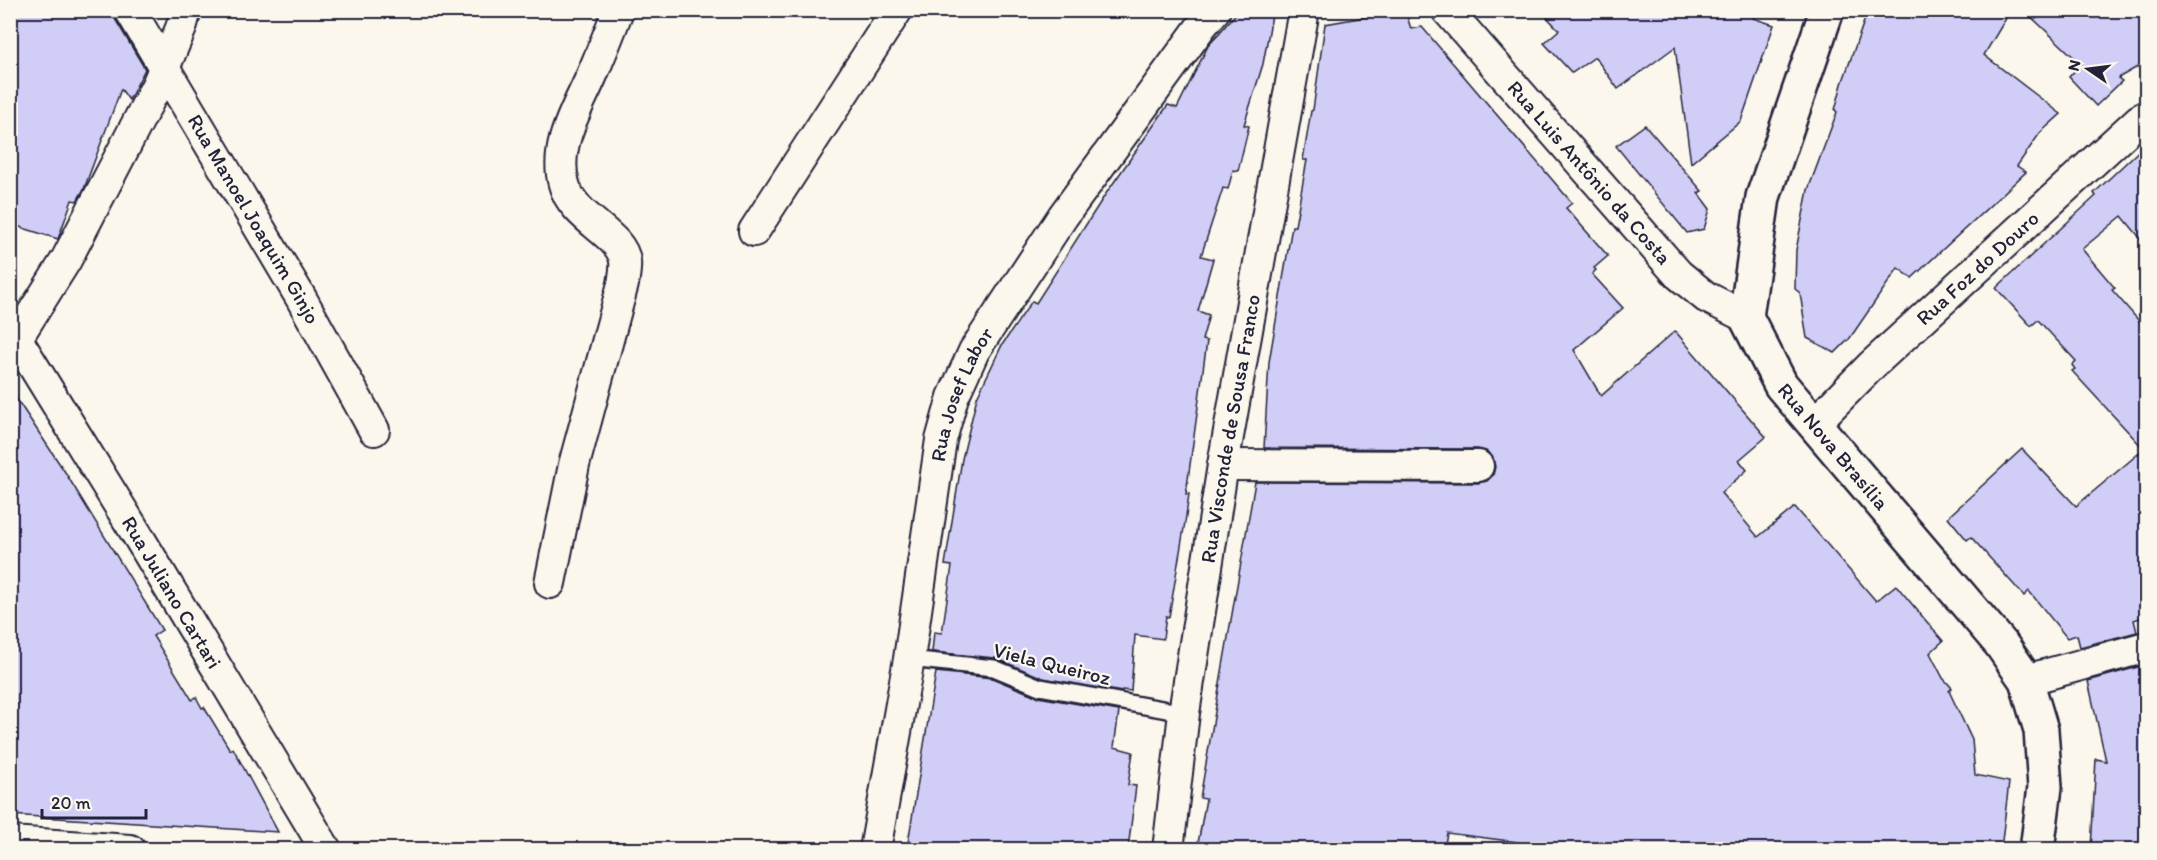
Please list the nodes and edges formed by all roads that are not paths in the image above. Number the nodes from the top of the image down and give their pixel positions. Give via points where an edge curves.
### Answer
1 (130, 10) edge
2 (186, 10) edge
3 (618, 10) edge
4 (897, 10) edge
5 (1215, 10) edge
6 (1304, 10) edge
7 (1447, 10) edge
8 (1827, 10) edge
9 (165, 68) junction
10 (2146, 116) edge
11 (754, 231) dead end
12 (1746, 317) junction
13 (14, 333) edge
14 (1814, 424) junction
15 (374, 430) dead end
16 (1223, 465) junction
17 (1478, 466) dead end
18 (550, 583) dead end
19 (2146, 647) edge
20 (909, 659) junction
21 (2026, 680) junction
22 (1184, 713) junction
23 (10, 842) edge
24 (130, 849) edge
25 (326, 849) edge
26 (875, 849) edge
27 (1168, 849) edge
28 (2037, 849) edge

1 - 9 street, Rua Manoel Joaquim Ginjo
2 - 9 street, Rua Juliano Cartari
3 - 18 street via 566,136 561,159 564,184 574,204 621,247 625,261 623,284 574,465
4 - 11 street
5 - 20 street, Rua Josef Labor via 1063,216 974,351 953,397 941,440
6 - 16 street, Rua Visconde de Sousa Franco
7 - 12 street, Rua Luis Antônio da Costa via 1678,274 1706,297
8 - 12 main road via 1763,197
9 - 13 street, Rua Juliano Cartari via 66,260
9 - 15 street, Rua Manoel Joaquim Ginjo
10 - 14 street, Rua Foz do Douro via 1881,357
12 - 14 main road, Rua Nova Brasília via 1781,385
13 - 25 street, Rua Juliano Cartari
14 - 21 main road, Rua Nova Brasília via 2001,644
16 - 17 street
16 - 22 street, Rua Visconde de Sousa Franco
19 - 21 street
20 - 22 lane, Viela Queiroz via 994,668 1040,687
20 - 26 street, Rua Josef Labor
21 - 28 main road, Rua Nova Brasília via 2041,730 2044,775
22 - 27 street, Rua Visconde de Sousa Franco
23 - 24 street

